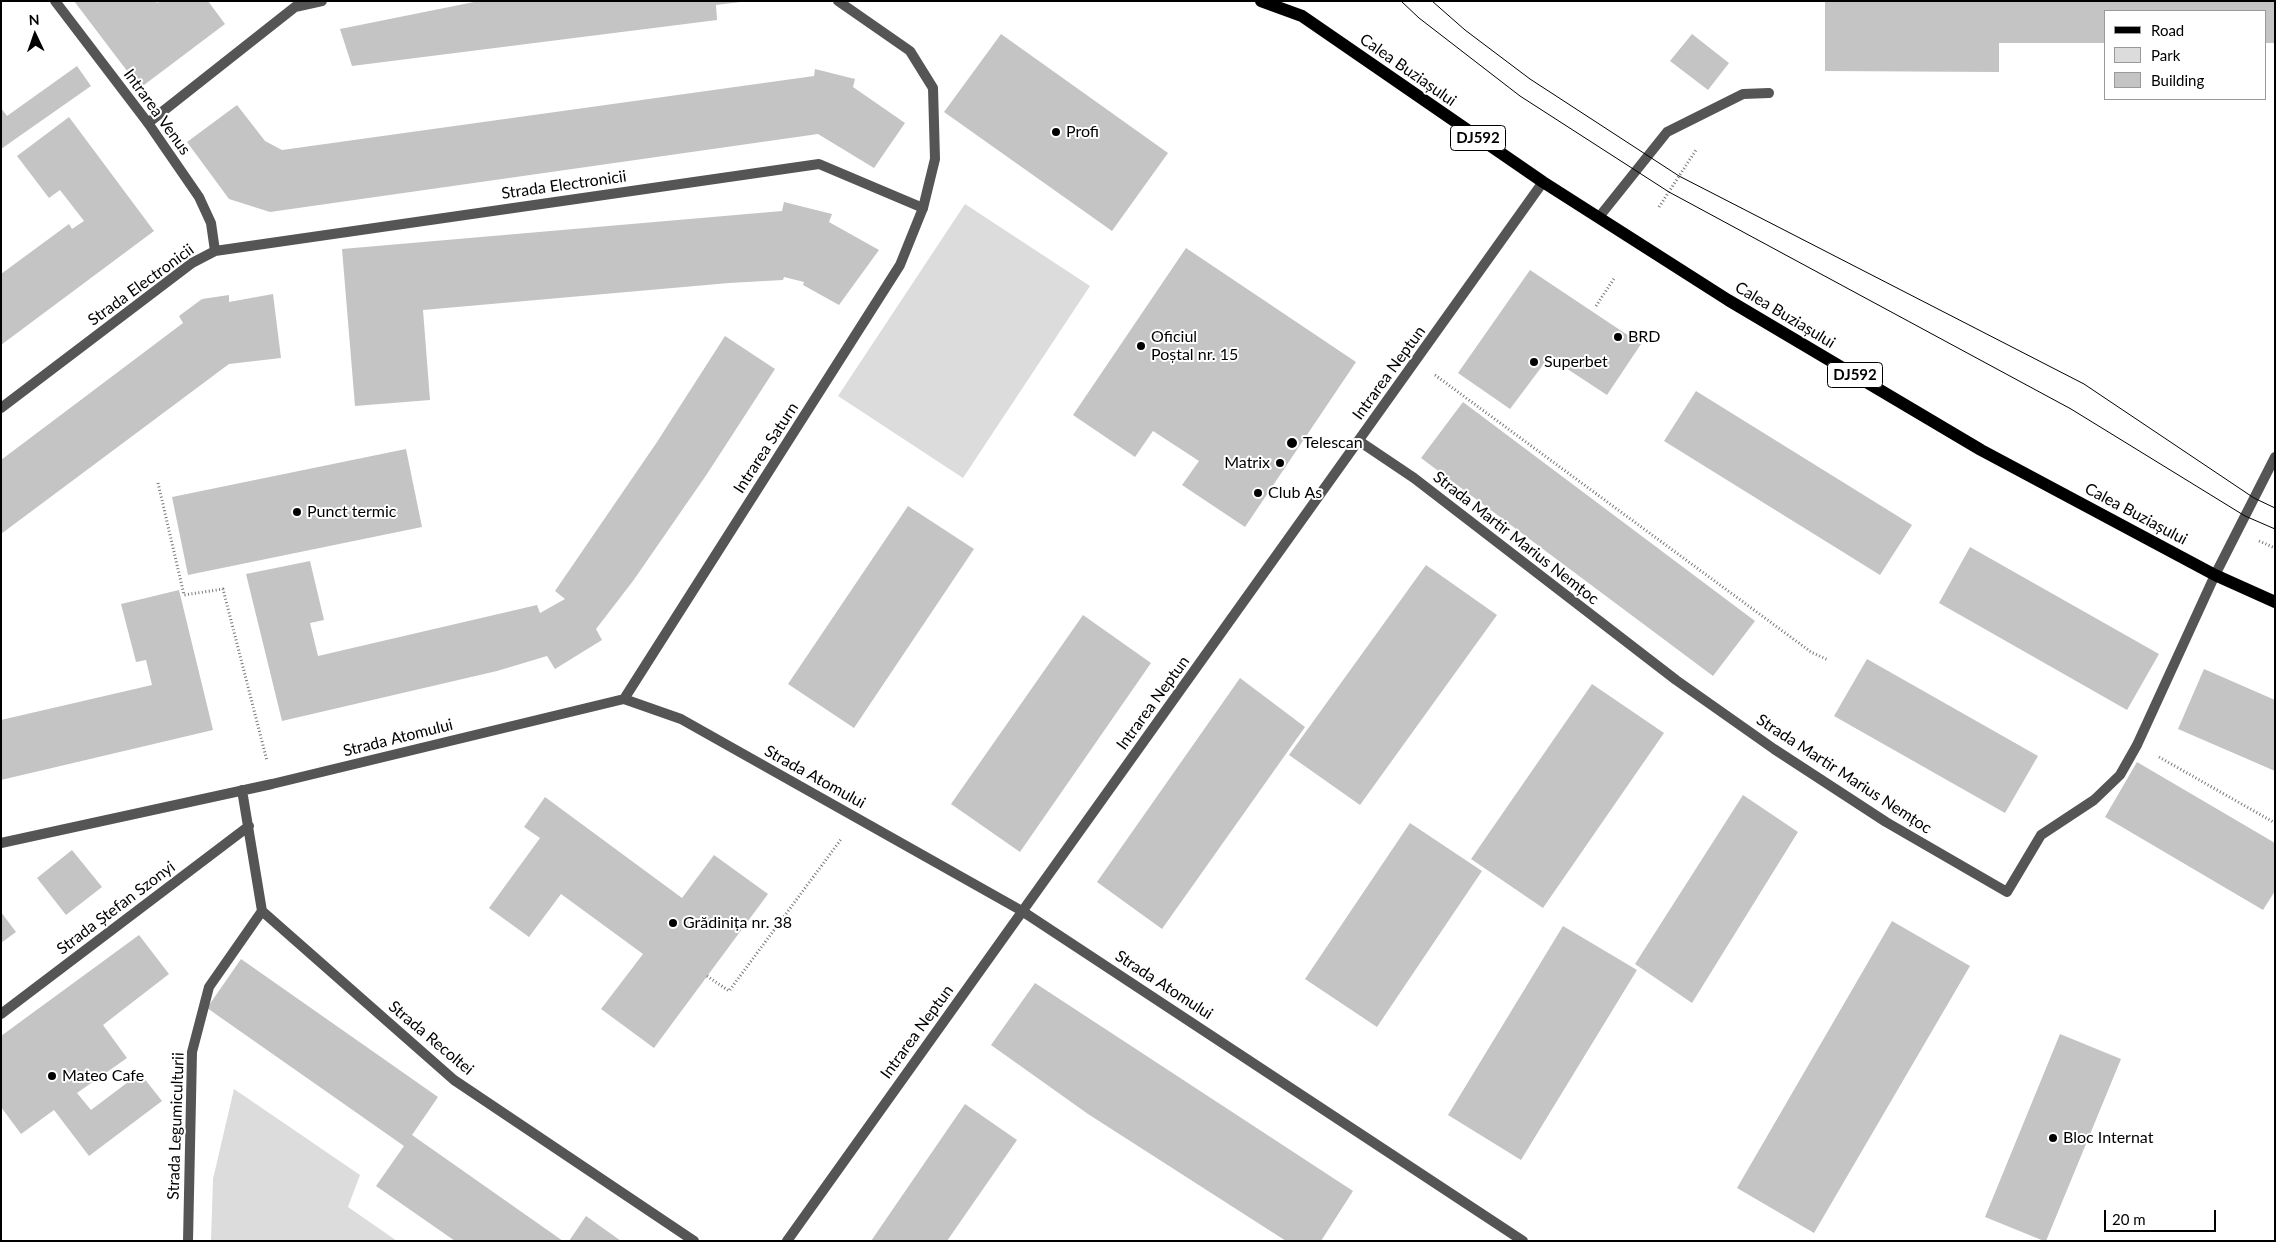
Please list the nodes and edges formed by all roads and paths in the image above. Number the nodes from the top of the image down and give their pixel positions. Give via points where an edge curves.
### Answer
1 (54, 1) edge
2 (322, 1) edge
3 (838, 1) edge
4 (1261, 1) edge
5 (1293, 1) edge
6 (1302, 16) junction
7 (1768, 93) dead end
8 (148, 123) junction
9 (1696, 150) dead end
10 (1543, 182) junction
11 (1659, 207) dead end
12 (923, 208) junction
13 (1599, 217) junction
14 (216, 251) junction
15 (1615, 277) dead end
16 (1596, 306) dead end
17 (1417, 360) junction
18 (1, 408) edge
19 (1359, 441) junction
20 (2275, 457) edge
21 (158, 483) dead end
22 (2215, 574) junction
23 (2275, 602) edge
24 (1828, 660) dead end
25 (624, 699) junction
26 (2137, 745) junction
27 (272, 784) junction
28 (242, 790) junction
29 (2275, 824) edge
30 (249, 826) junction
31 (845, 834) dead end
32 (1, 843) edge
33 (262, 911) junction
34 (1022, 911) junction
35 (707, 976) dead end
36 (1, 1014) edge
37 (188, 1241) edge
38 (694, 1241) edge
39 (787, 1241) edge
40 (1523, 1241) edge

1 - 8 street, Intrarea Venus
2 - 8 street via 295,7
3 - 12 street via 910,51 933,88 935,159
4 - 6 main road, Calea Buziașului / DJ592
5 - 6 main road, Calea Buziașului / DJ592
6 - 10 main road, Calea Buziașului / DJ592
7 - 13 street via 1743,94 1666,132
8 - 14 street, Intrarea Venus via 199,197 211,223
9 - 11 path
10 - 13 main road, Calea Buziașului / DJ592
10 - 17 street, Intrarea Neptun
12 - 14 street, Strada Electronicii via 819,164
12 - 25 street, Intrarea Saturn via 895,273
13 - 22 main road, Calea Buziașului / DJ592 via 1728,300 1981,450
14 - 18 street, Strada Electronicii via 192,263
15 - 16 path
17 - 19 street, Intrarea Neptun
17 - 24 path via 1811,652
19 - 26 street, Strada Martir Marius Nemțoc via 1414,478 1676,680 1774,749 1886,822 2007,892 2041,835 2094,800 2120,776
19 - 34 street, Intrarea Neptun
20 - 22 street, Strada Martir Marius Nemțoc
21 - 27 path via 184,596 223,589
22 - 23 main road, Calea Buziașului / DJ592
22 - 26 street, Strada Martir Marius Nemțoc
25 - 27 street, Strada Atomului
25 - 34 street, Strada Atomului via 681,718
26 - 29 path
27 - 28 street, Strada Atomului
28 - 30 street
28 - 32 street, Strada Atomului
30 - 33 street
30 - 36 street, Strada Ștefan Szonyi
31 - 35 path via 729,991
33 - 37 street, Strada Legumiculturii via 209,987 192,1052
33 - 38 street, Strada Recoltei via 454,1080
34 - 39 street, Intrarea Neptun
34 - 40 street, Strada Atomului

